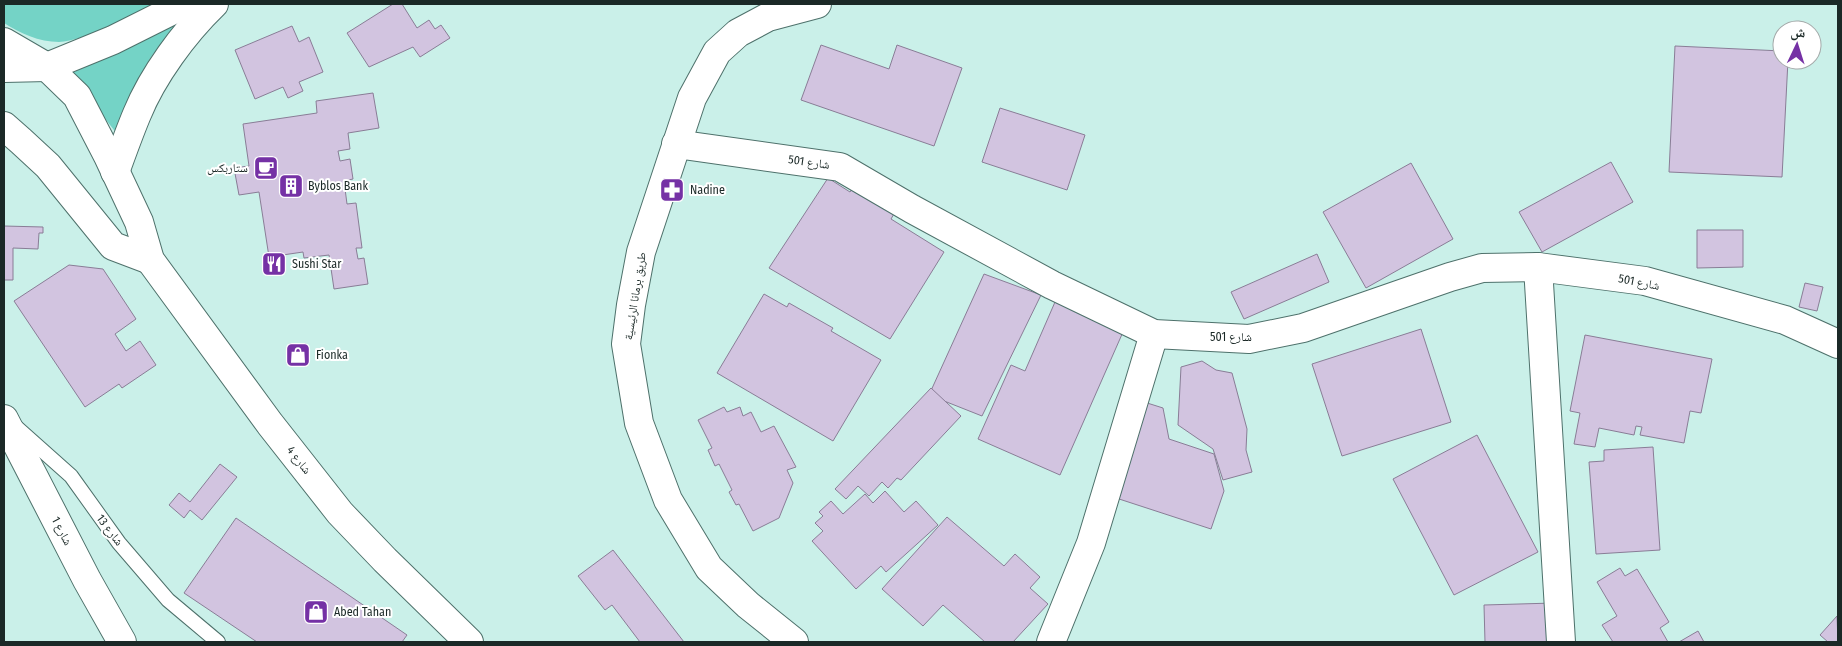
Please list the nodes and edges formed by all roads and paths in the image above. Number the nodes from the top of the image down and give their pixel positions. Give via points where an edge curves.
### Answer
1 (185, 4) edge
2 (214, 4) edge
3 (817, 4) edge
4 (4, 42) edge
5 (47, 67) junction
6 (4, 68) edge
7 (4, 126) edge
8 (676, 144) junction
9 (115, 172) junction
10 (150, 260) junction
11 (1538, 267) junction
12 (1154, 334) junction
13 (1838, 344) edge
14 (4, 418) edge
15 (122, 642) edge
16 (218, 642) edge
17 (469, 642) edge
18 (794, 642) edge
19 (1051, 642) edge
20 (1561, 642) edge

1 - 5 street via 113,40
2 - 9 street via 188,31 147,94
3 - 8 street, طريق برمانا الرئيسية via 768,17 738,33 717,52 692,98
4 - 5 street
5 - 6 street
5 - 9 street via 77,96
7 - 10 street via 48,166 113,246
8 - 12 street, شارع 501 via 840,167 1052,285
8 - 18 street, طريق برمانا الرئيسية via 641,252 631,305 626,344 639,423 668,500 709,568
9 - 10 street via 139,222
10 - 17 street, شارع 4 via 270,424 340,513
11 - 12 street, شارع 501 via 1482,268 1303,328 1249,339
11 - 13 street, شارع 501 via 1645,282 1785,320
11 - 20 street
12 - 19 street via 1091,543
14 - 15 street, شارع 1
14 - 16 lane, شارع 13 via 71,476 119,543 168,600

